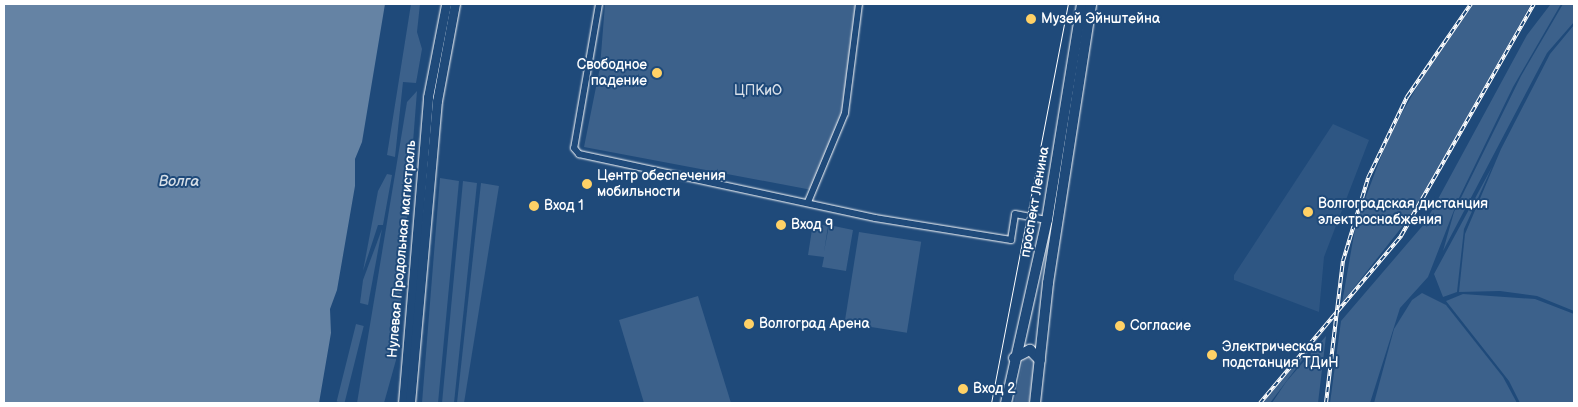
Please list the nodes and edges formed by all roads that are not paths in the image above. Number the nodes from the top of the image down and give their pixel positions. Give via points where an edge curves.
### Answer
1 (446, 4) edge
2 (455, 4) edge
3 (599, 4) edge
4 (859, 4) edge
5 (1082, 4) edge
6 (1091, 4) edge
7 (808, 202) junction
8 (1048, 220) junction
9 (1014, 358) junction
10 (1040, 360) junction
11 (403, 403) edge
12 (410, 403) edge
13 (1006, 403) edge
14 (1035, 403) edge

1 - 11 main road, Нулевая Продольная магистраль via 428,97
2 - 12 main road, Нулевая Продольная магистраль via 437,100
3 - 7 street via 574,148 579,154
4 - 7 street via 846,103
5 - 8 main road, проспект Ленина
6 - 10 main road, проспект Ленина
7 - 8 street via 876,218 1011,240 1015,214
8 - 9 main road, проспект Ленина
9 - 10 main road via 1030,350
9 - 13 main road, проспект Ленина
10 - 14 main road, проспект Ленина

